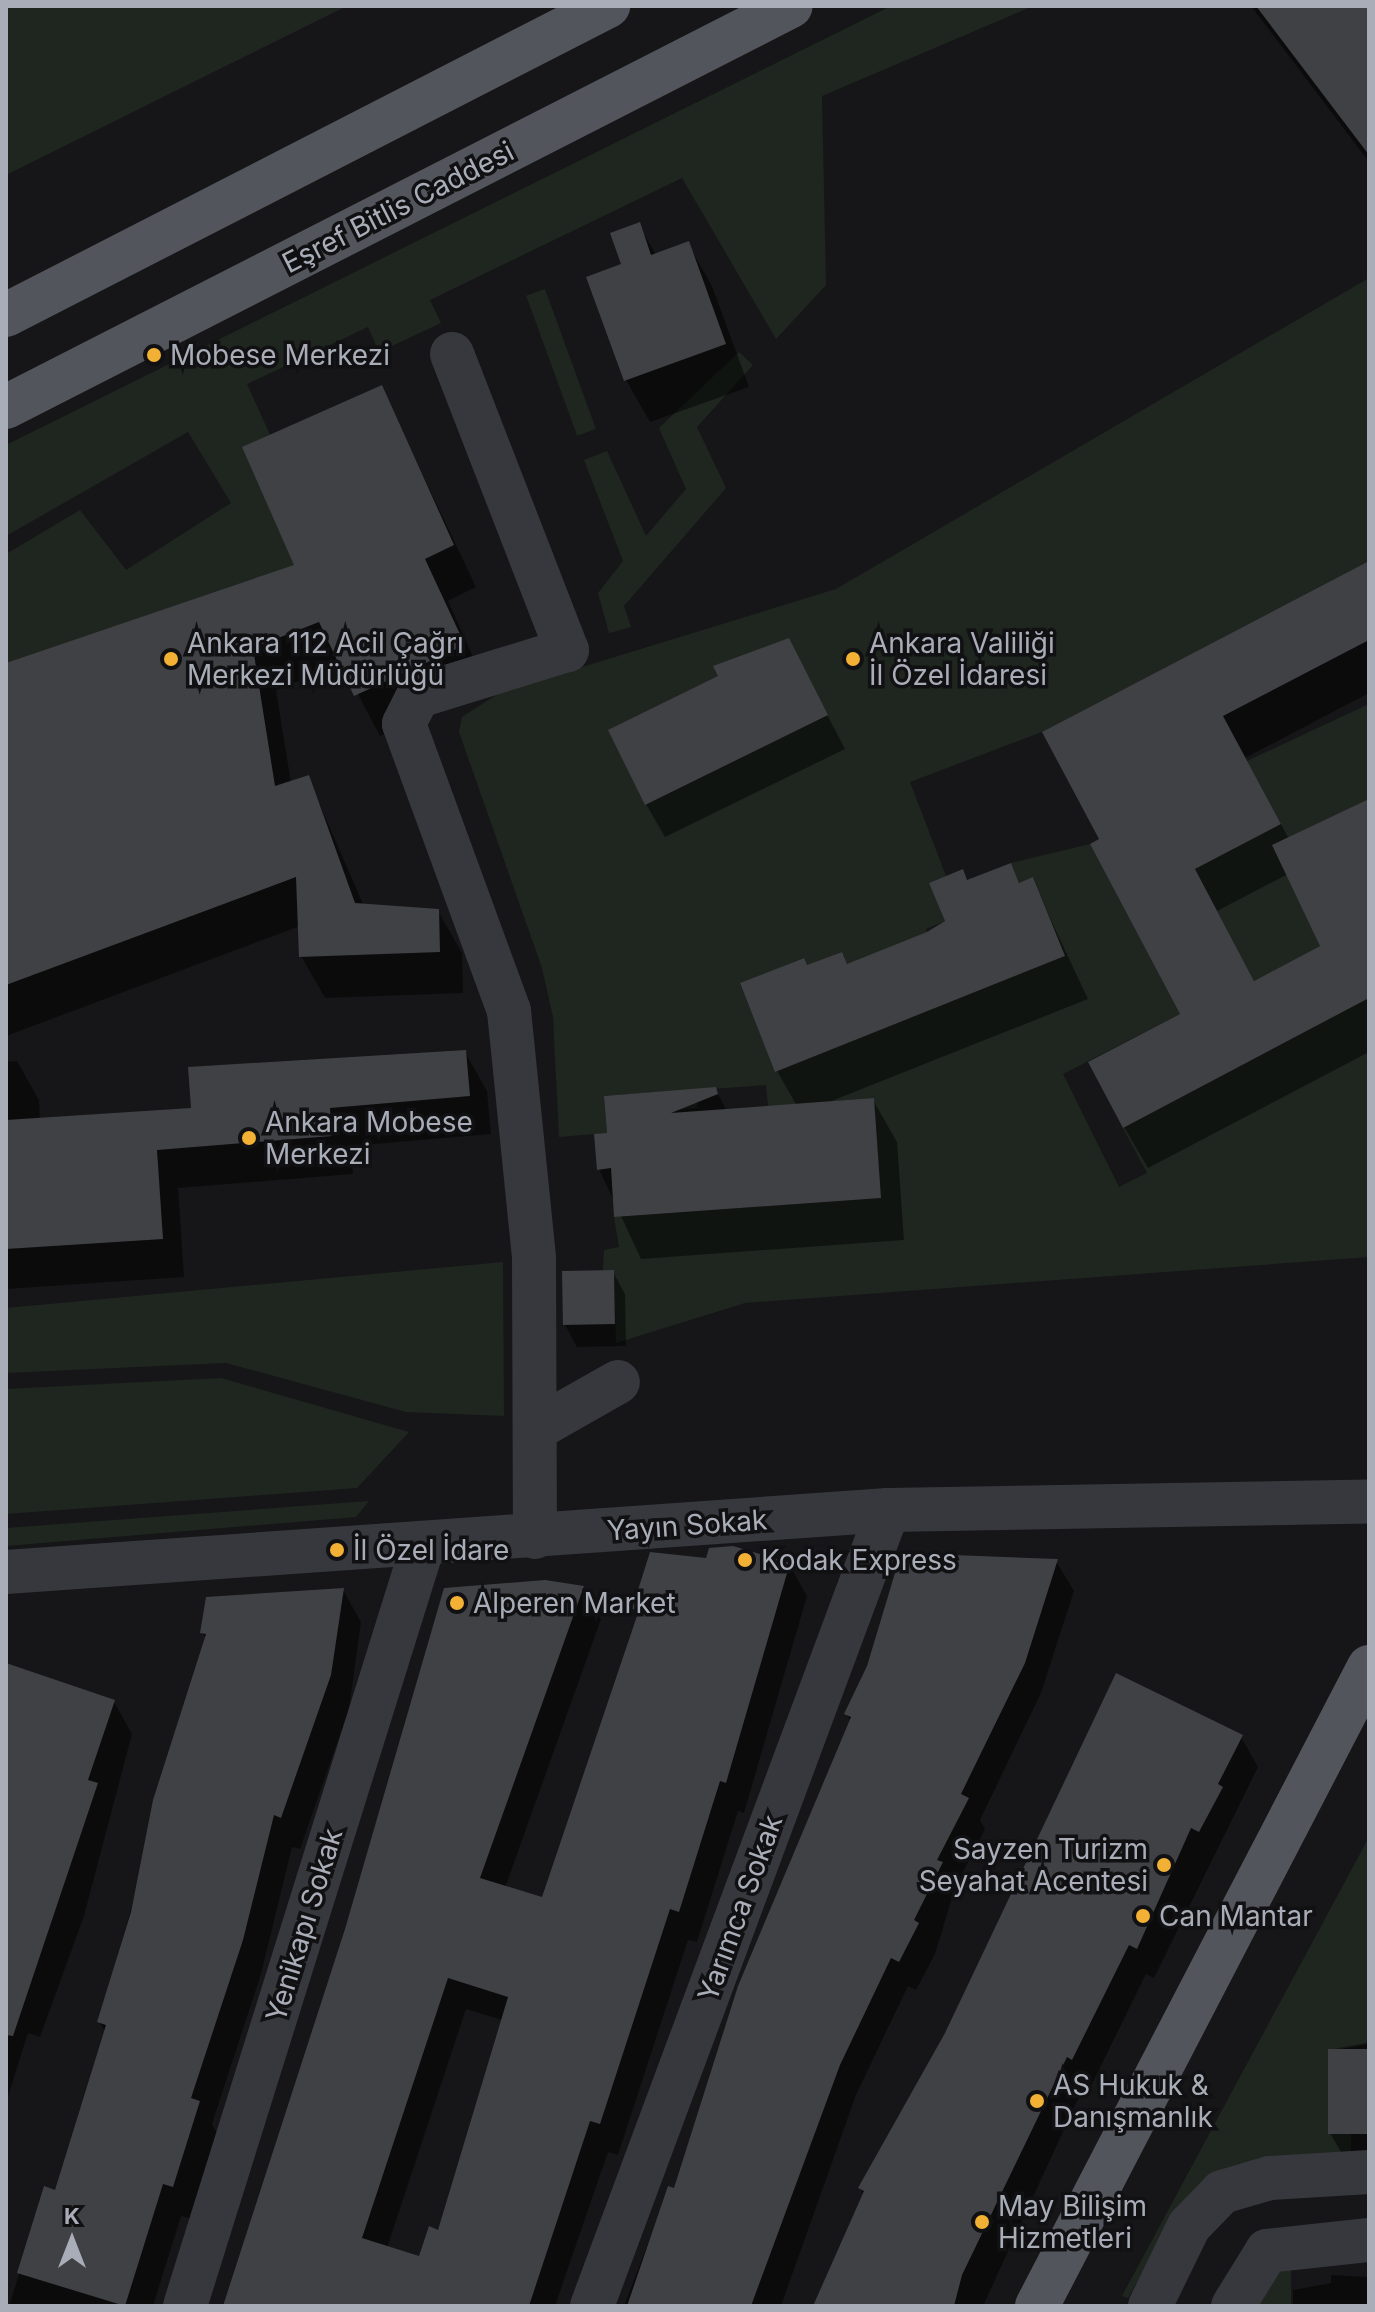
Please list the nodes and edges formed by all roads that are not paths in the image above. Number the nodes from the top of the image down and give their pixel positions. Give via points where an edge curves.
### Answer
1 (608, 6) edge
2 (791, 6) edge
3 (6, 315) edge
4 (452, 354) dead end
5 (6, 407) edge
6 (618, 1382) dead end
7 (537, 1428) junction
8 (1369, 1502) edge
9 (888, 1510) junction
10 (535, 1537) junction
11 (423, 1545) junction
12 (6, 1572) edge
13 (1369, 1667) edge
14 (1369, 2172) edge
15 (1369, 2240) edge
16 (1045, 2303) edge
17 (185, 2306) edge
18 (592, 2306) edge
19 (1150, 2306) edge
20 (1233, 2306) edge

1 - 3 main road
2 - 5 main road, Eşref Bitlis Caddesi
4 - 7 street via 567,650 418,696 404,724 509,1011 534,1259
6 - 7 street
7 - 10 street
8 - 9 street, Yayın Sokak
9 - 10 street, Yayın Sokak
9 - 18 street, Yarımca Sokak
10 - 11 street, Yayın Sokak
11 - 12 street, Yayın Sokak
11 - 17 street, Yenikapı Sokak
13 - 16 main road
14 - 19 street via 1270,2178 1222,2192 1194,2217
15 - 20 street via 1267,2251

